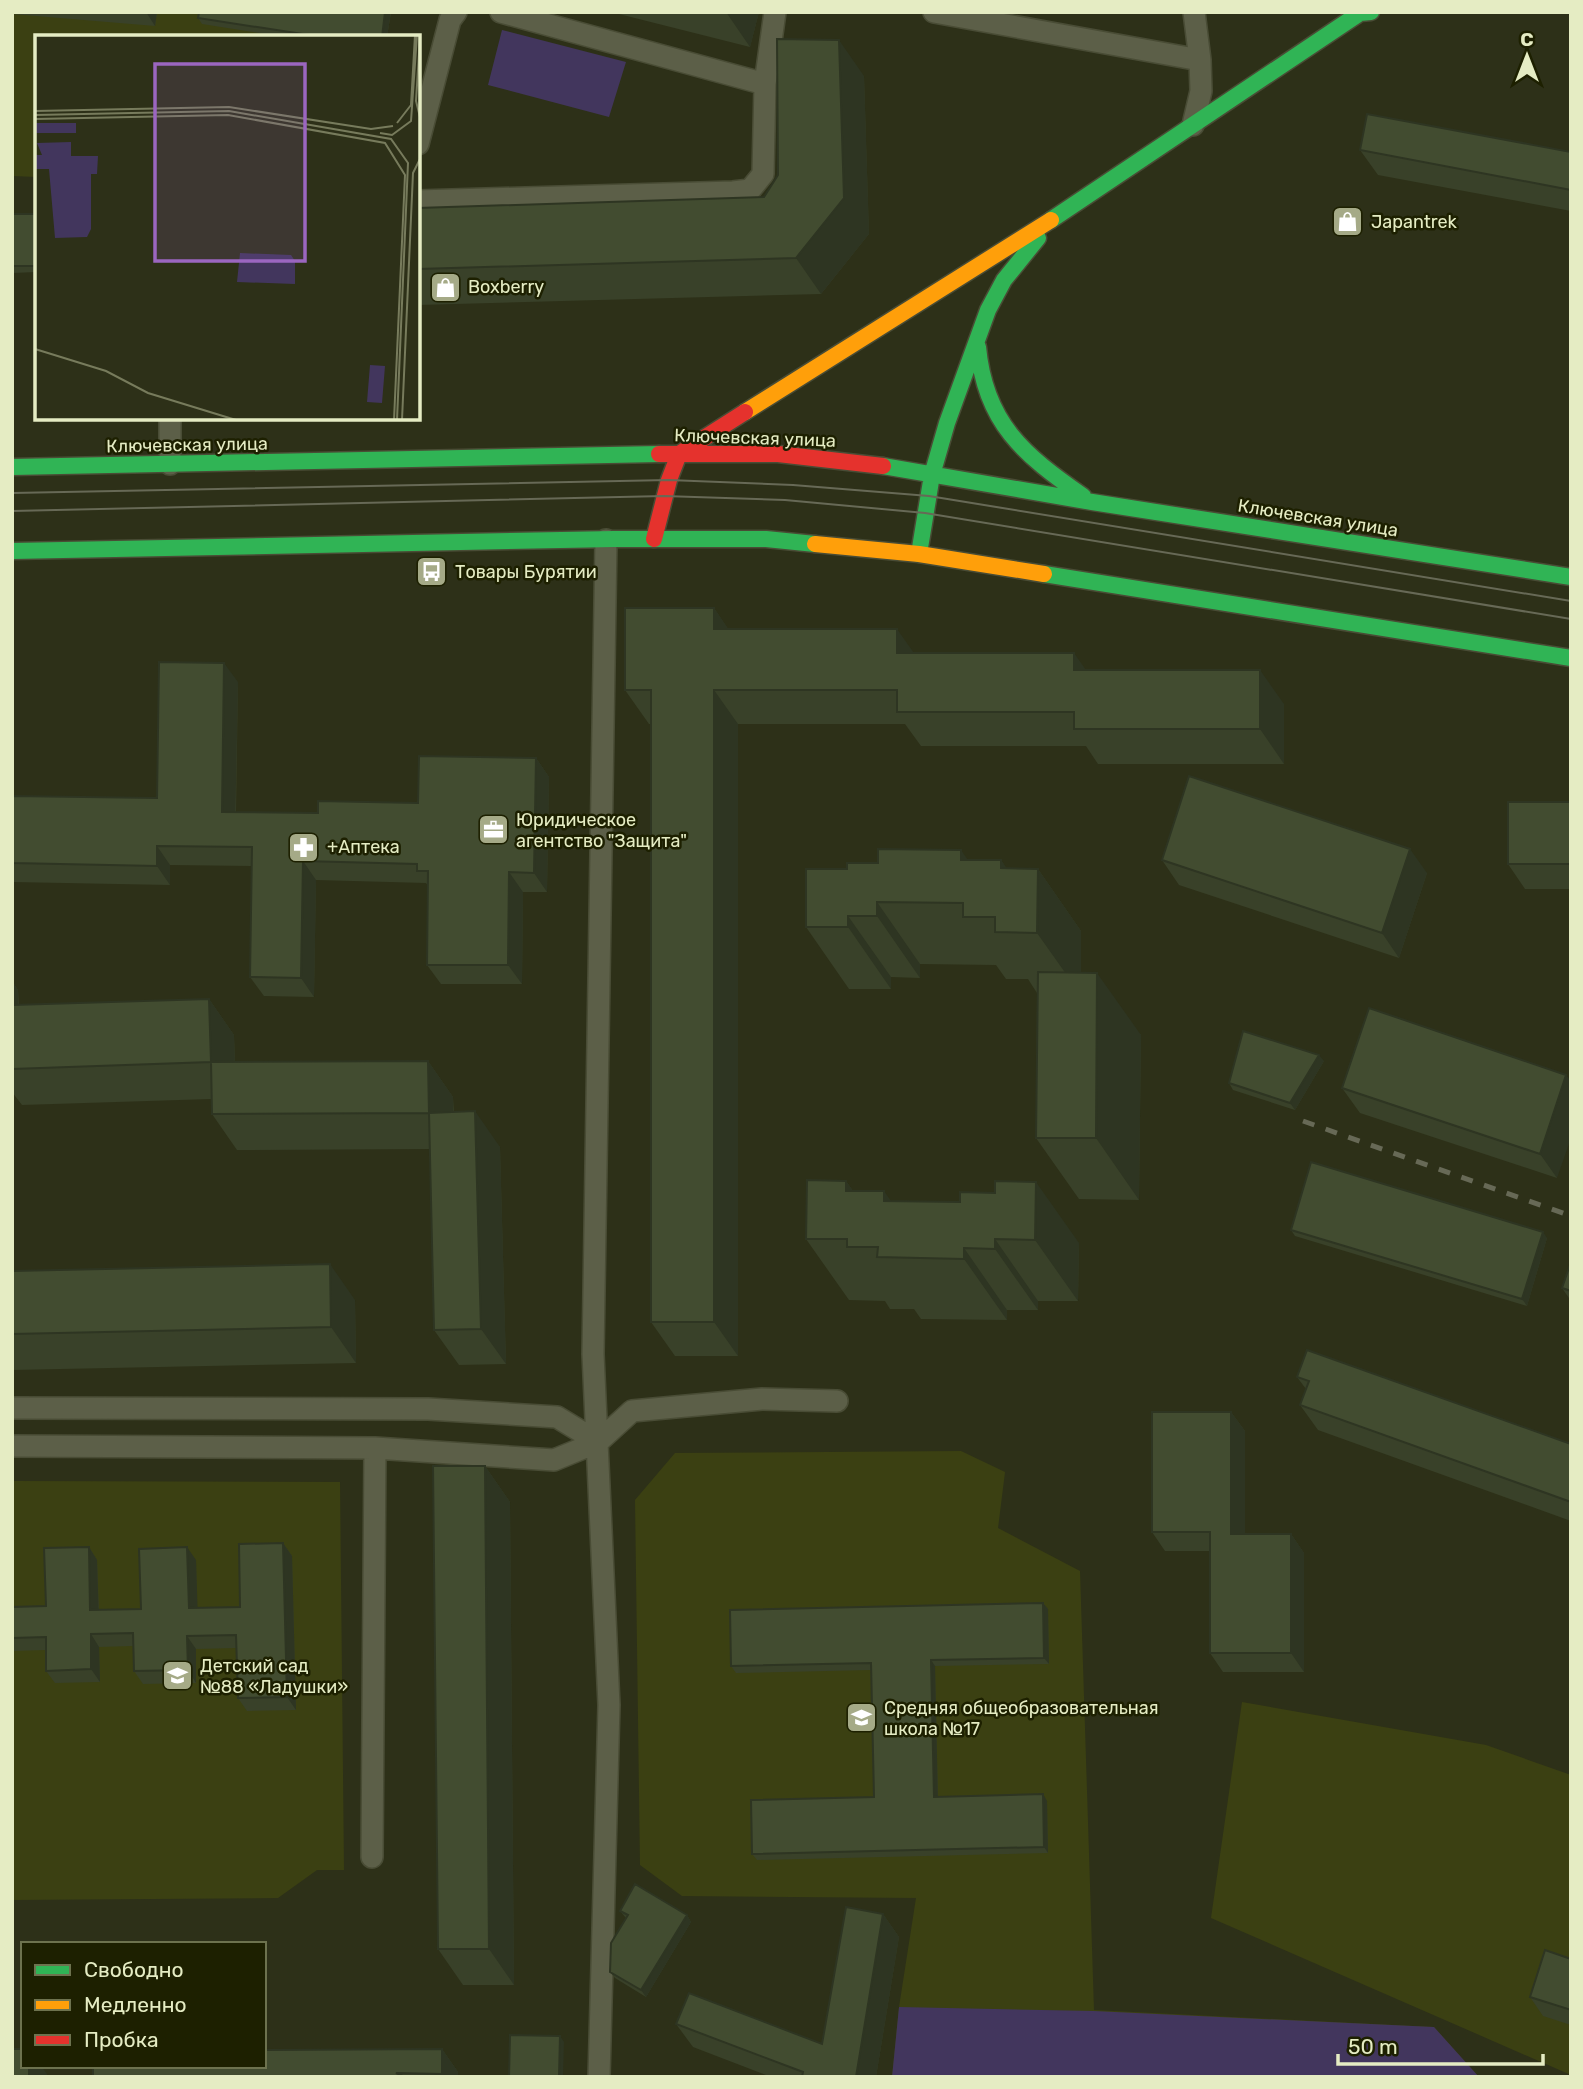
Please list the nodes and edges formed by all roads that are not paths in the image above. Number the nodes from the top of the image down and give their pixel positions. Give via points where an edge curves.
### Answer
1 (456, 12) edge
2 (501, 12) edge
3 (775, 12) edge
4 (934, 12) edge
5 (1194, 12) edge
6 (1354, 12) edge
7 (1371, 12) edge
8 (1360, 13) edge
9 (1200, 60) junction
10 (765, 84) junction
11 (1193, 125) junction
12 (420, 136) edge
13 (420, 201) edge
14 (1063, 212) junction
15 (978, 340) junction
16 (170, 420) edge
17 (679, 454) junction
18 (170, 464) junction
19 (12, 467) edge
20 (932, 475) junction
21 (1092, 502) junction
22 (654, 539) junction
23 (606, 540) junction
24 (12, 551) edge
25 (919, 555) junction
26 (1571, 577) edge
27 (1571, 658) edge
28 (837, 1401) dead end
29 (12, 1409) edge
30 (138, 1409) junction
31 (598, 1442) junction
32 (12, 1446) edge
33 (139, 1447) junction
34 (375, 1448) junction
35 (372, 1857) dead end
36 (599, 2077) edge

1 - 12 street via 450,20
2 - 10 street
3 - 10 street
4 - 9 street
5 - 9 street
6 - 8 street
7 - 8 main road
8 - 11 main road
9 - 11 street via 1201,91
10 - 13 street via 763,174 750,190
11 - 14 main road
14 - 15 main road via 1004,280
14 - 17 main road
15 - 20 main road
15 - 21 main road via 978,370 1012,441 1044,471
16 - 18 street
17 - 18 main road, Ключевская улица
17 - 20 main road, Ключевская улица via 778,454 856,461
17 - 22 main road
18 - 19 main road, Ключевская улица
20 - 21 main road, Ключевская улица
20 - 25 main road
21 - 26 main road, Ключевская улица
22 - 23 main road
22 - 25 main road via 766,539
23 - 24 main road
23 - 31 street via 593,1354
25 - 27 main road
28 - 31 street via 762,1398 632,1411
29 - 30 street
30 - 31 street via 428,1409 557,1417
30 - 33 street
31 - 34 street via 554,1460
31 - 36 street via 609,1705
32 - 33 street
33 - 34 street
34 - 35 street

